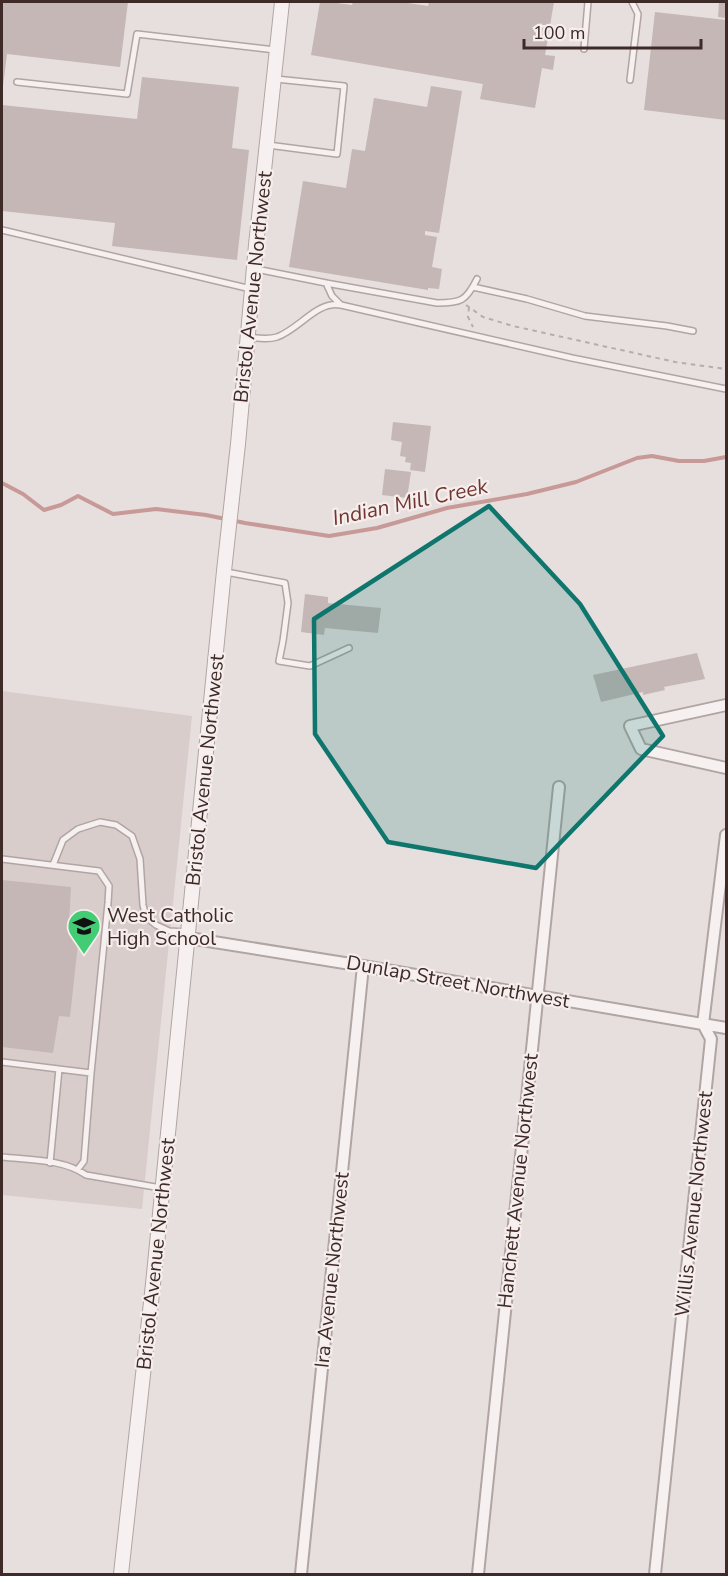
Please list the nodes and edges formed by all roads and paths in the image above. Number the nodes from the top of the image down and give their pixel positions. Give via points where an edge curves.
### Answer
1 (282, 2) edge
2 (588, 2) edge
3 (632, 2) edge
4 (584, 49) dead end
5 (277, 50) junction
6 (274, 79) junction
7 (630, 80) dead end
8 (17, 82) dead end
9 (267, 145) junction
10 (2, 230) edge
11 (255, 268) junction
12 (477, 279) dead end
13 (326, 283) junction
14 (473, 287) junction
15 (252, 290) junction
16 (461, 301) junction
17 (341, 305) junction
18 (469, 307) junction
19 (693, 331) dead end
20 (248, 337) junction
21 (480, 337) junction
22 (726, 369) edge
23 (726, 389) edge
24 (224, 571) junction
25 (349, 648) dead end
26 (726, 705) edge
27 (726, 768) edge
28 (559, 787) dead end
29 (726, 835) edge
30 (2, 859) edge
31 (52, 865) junction
32 (189, 935) junction
33 (363, 966) junction
34 (537, 995) junction
35 (703, 1024) junction
36 (726, 1028) edge
37 (2, 1062) edge
38 (59, 1069) junction
39 (91, 1072) junction
40 (2, 1157) edge
41 (50, 1163) junction
42 (78, 1169) junction
43 (163, 1188) junction
44 (120, 1575) edge
45 (301, 1575) edge
46 (478, 1575) edge
47 (655, 1575) edge

1 - 5 street, Bristol Avenue Northwest
2 - 4 lane
3 - 7 lane via 638,14
5 - 6 street, Bristol Avenue Northwest
5 - 8 lane via 137,34 127,94
6 - 9 street, Bristol Avenue Northwest
6 - 9 lane via 344,86 341,122 337,154
9 - 11 street, Bristol Avenue Northwest
10 - 15 lane
11 - 13 lane
11 - 15 street, Bristol Avenue Northwest
12 - 14 lane
13 - 16 lane via 437,303
13 - 17 lane
14 - 16 lane
14 - 19 lane via 585,316
15 - 20 street, Bristol Avenue Northwest
16 - 18 path
17 - 20 lane via 321,308 277,337
17 - 21 lane
18 - 21 path via 468,317
18 - 22 path via 483,317 513,326 675,362
20 - 24 street, Bristol Avenue Northwest
21 - 23 lane
24 - 25 lane via 285,583 288,603 279,661 310,666
24 - 32 street, Bristol Avenue Northwest
26 - 27 street via 630,726 640,749
28 - 34 street, Hanchett Avenue Northwest
29 - 35 street, Willis Avenue Northwest
30 - 31 lane
31 - 32 lane via 63,840 78,829 100,822 116,825 132,836 140,859 146,917 156,926
31 - 39 lane via 99,871 109,886
32 - 33 street, Dunlap Street Northwest
32 - 43 street, Bristol Avenue Northwest
33 - 34 street, Dunlap Street Northwest
33 - 45 street, Ira Avenue Northwest
34 - 35 street, Dunlap Street Northwest
34 - 46 street, Hanchett Avenue Northwest
35 - 36 street, Dunlap Street Northwest
35 - 47 street, Willis Avenue Northwest via 711,1039
37 - 38 lane
38 - 39 lane
38 - 41 lane
39 - 42 lane via 84,1161
40 - 41 lane
41 - 42 lane
42 - 43 lane via 86,1175
43 - 44 street, Bristol Avenue Northwest

